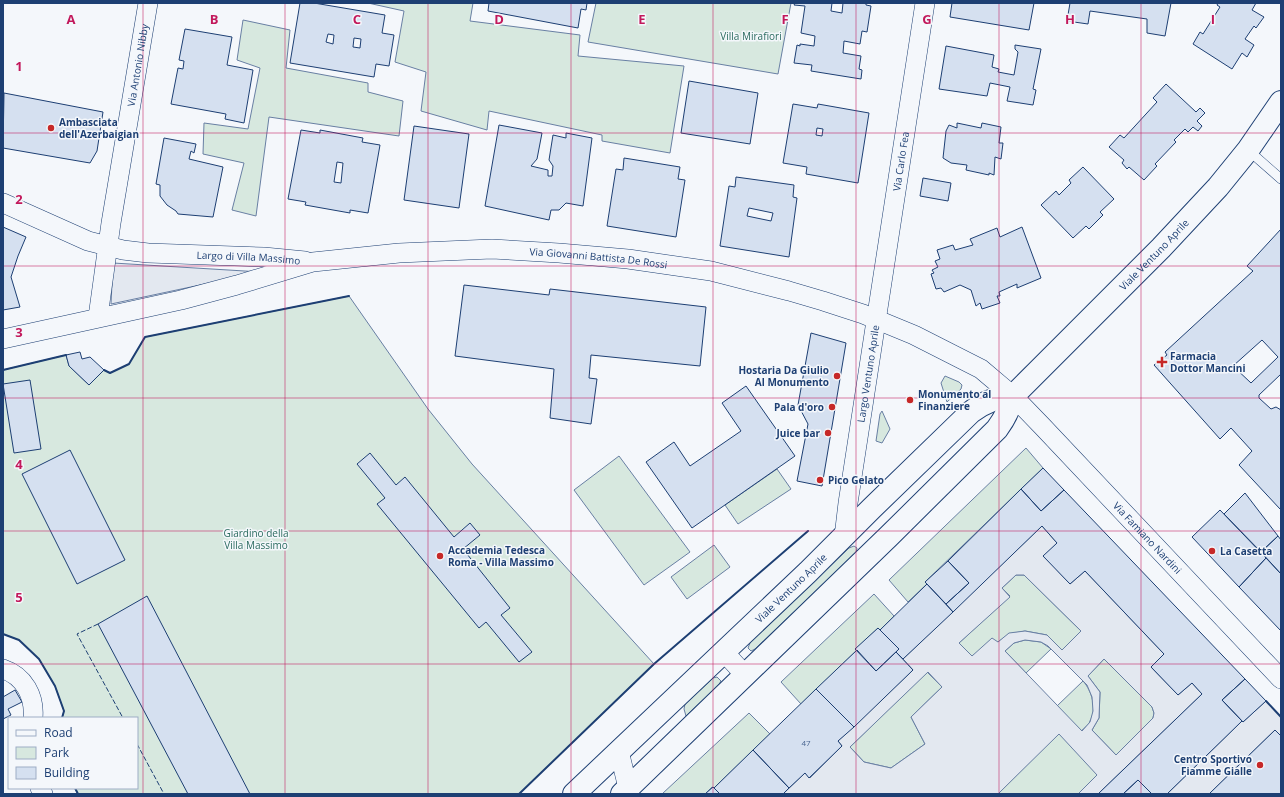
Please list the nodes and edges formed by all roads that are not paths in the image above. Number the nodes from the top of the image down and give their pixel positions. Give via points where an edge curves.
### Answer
1 (148, 3) edge
2 (925, 3) edge
3 (1281, 102) edge
4 (1248, 150) junction
5 (1281, 178) edge
6 (3, 203) edge
7 (107, 246) junction
8 (313, 262) junction
9 (98, 317) junction
10 (877, 320) junction
11 (3, 339) edge
12 (1013, 396) junction
13 (844, 537) junction
14 (724, 652) junction
15 (3, 669) edge
16 (745, 675) junction
17 (1281, 679) edge
18 (33, 717) edge
19 (619, 751) junction
20 (625, 791) edge
21 (574, 794) edge

1 - 7 street, Via Antonio Nibby
2 - 10 street, Via Carlo Fea
3 - 4 street, Viale Ventuno Aprile
4 - 5 lane
4 - 12 street, Viale Ventuno Aprile via 1197,210
6 - 7 street via 88,241
7 - 8 street, Largo di Villa Massimo via 148,253 264,257
7 - 9 street
8 - 9 street, Largo di Villa Massimo via 180,300
8 - 10 street, Via Giovanni Battista De Rossi via 399,253 492,249 628,259 732,276 823,301
9 - 11 street, Largo di Villa Massimo
10 - 12 street, Largo Ventuno Aprile via 981,369
10 - 13 street, Largo Ventuno Aprile
12 - 13 street, Viale Ventuno Aprile via 995,399 977,408
12 - 16 street, Viale Ventuno Aprile via 1007,416 997,429
12 - 17 street, Via Famiano Nardini
13 - 14 street, Viale Ventuno Aprile
14 - 16 street
14 - 19 street, Viale Ventuno Aprile
15 - 18 street via 14,674 24,684 31,698
16 - 20 street, Viale Ventuno Aprile
19 - 20 street
19 - 21 street, Viale Ventuno Aprile

